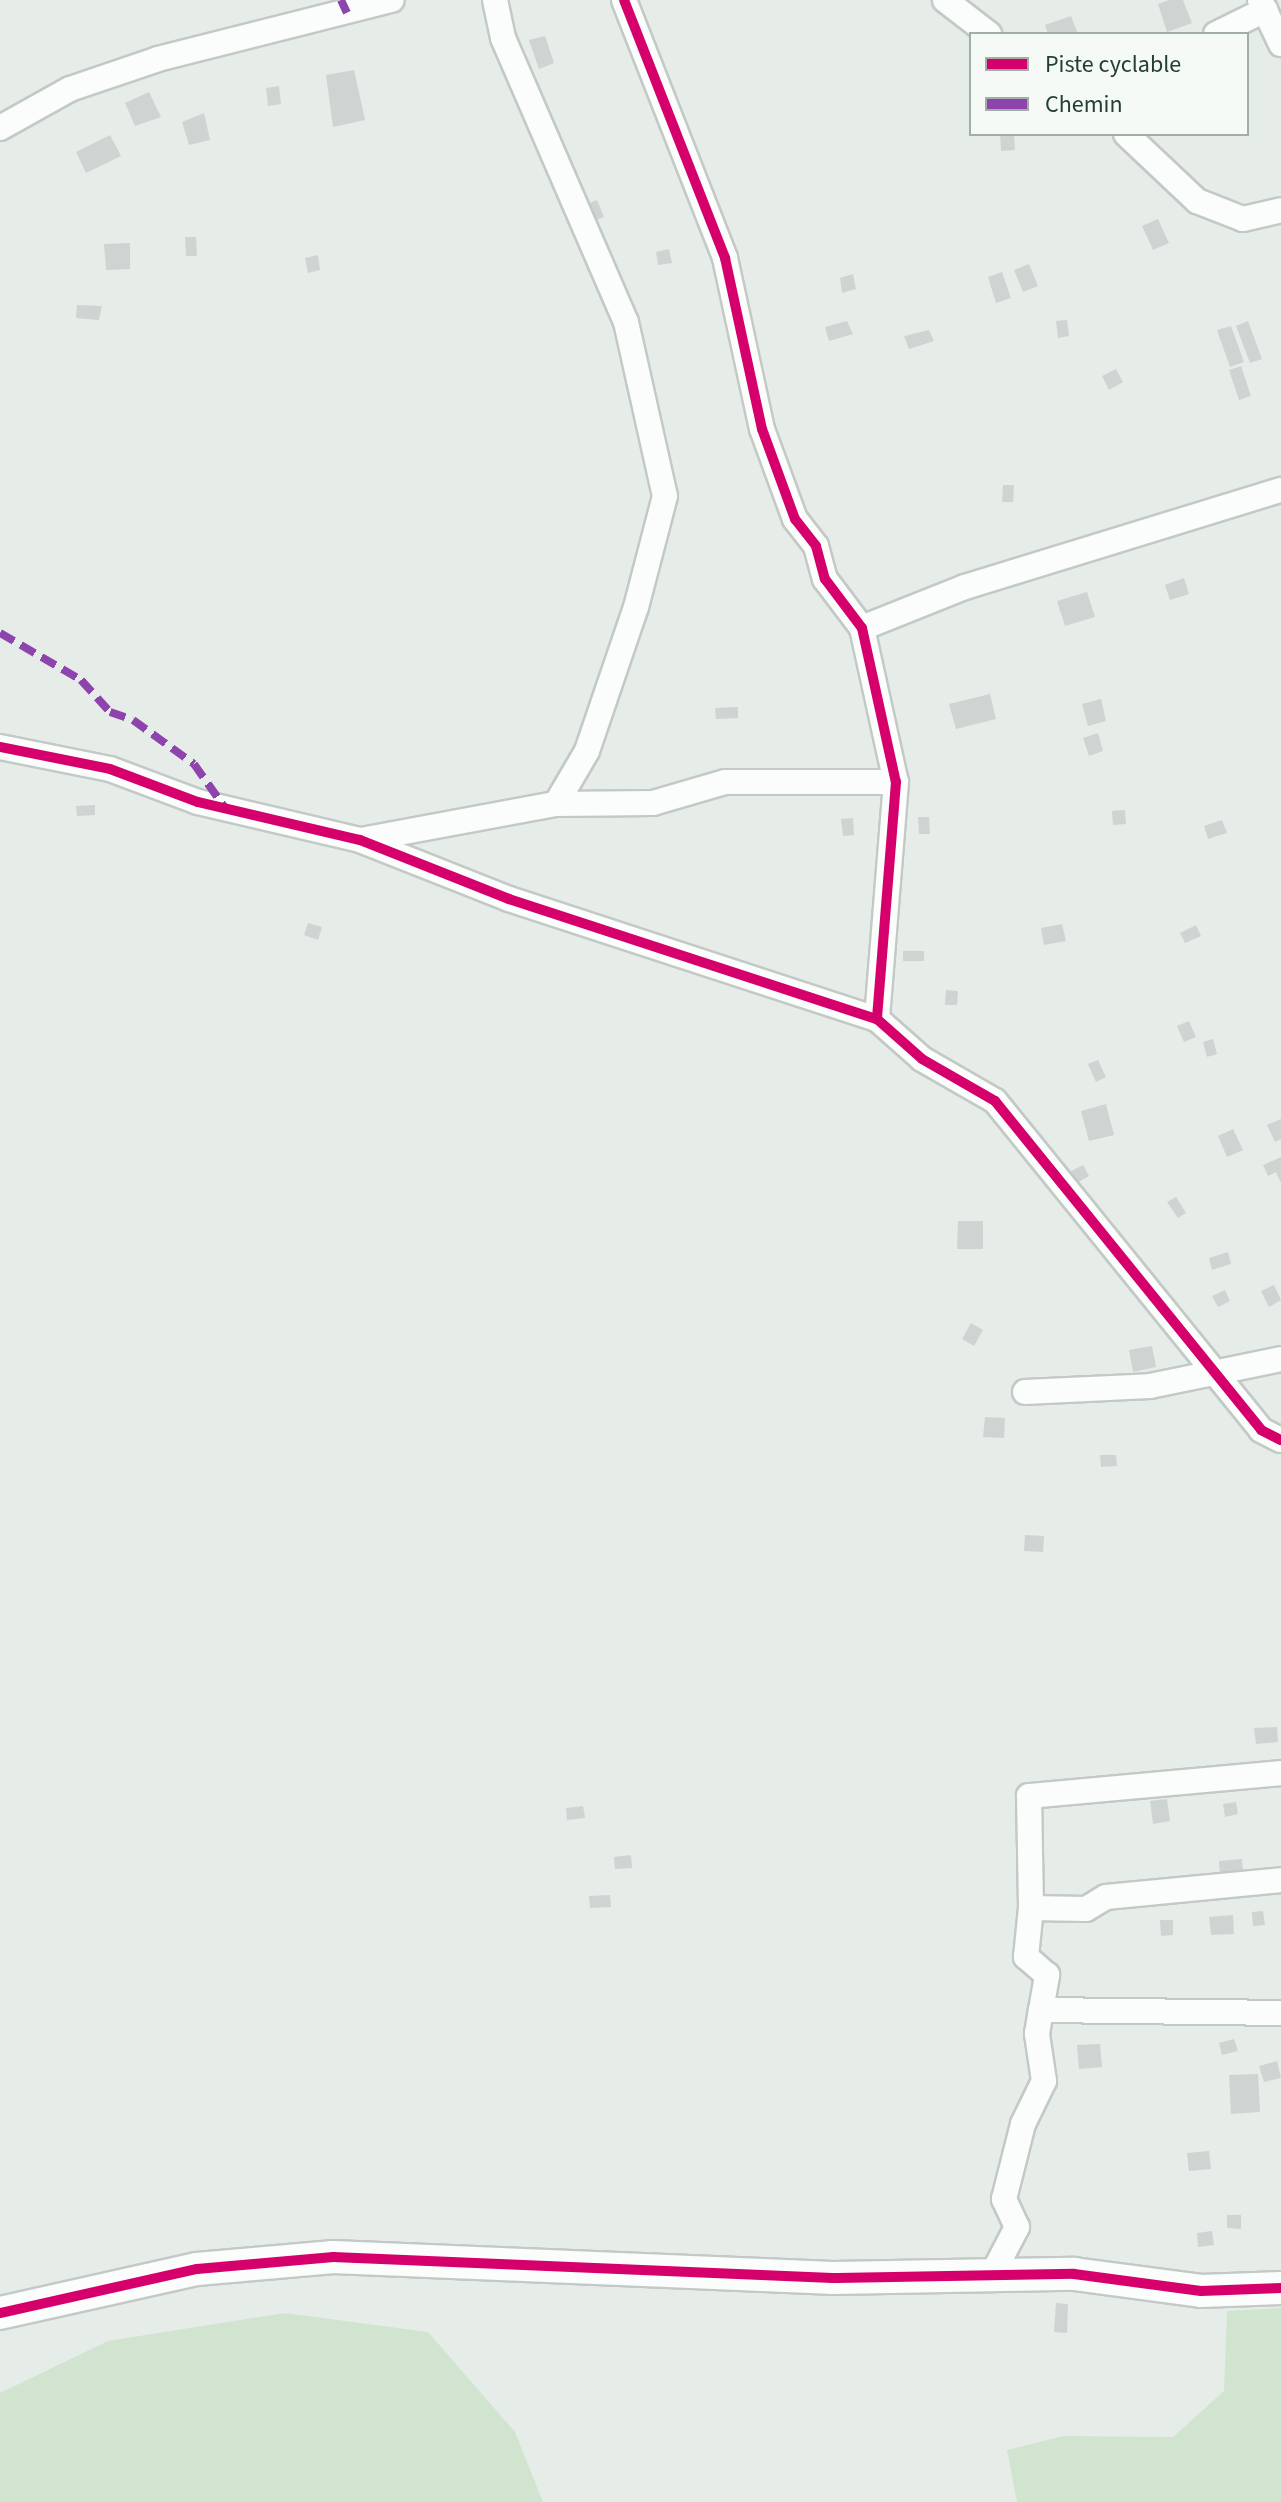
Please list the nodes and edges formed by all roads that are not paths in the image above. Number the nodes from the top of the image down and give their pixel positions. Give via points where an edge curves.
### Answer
1 (392, 0) edge
2 (495, 0) edge
3 (624, 0) edge
4 (945, 0) edge
5 (1262, 5) edge
6 (986, 32) edge
7 (1219, 32) edge
8 (1281, 44) edge
9 (0, 128) edge
10 (1128, 136) edge
11 (1281, 210) edge
12 (1281, 490) edge
13 (862, 628) junction
14 (0, 747) edge
15 (896, 782) junction
16 (556, 804) junction
17 (360, 840) junction
18 (877, 1019) junction
19 (1281, 1359) edge
20 (1216, 1373) junction
21 (1025, 1392) dead end
22 (1281, 1440) edge
23 (1281, 1773) edge
24 (1281, 1880) edge
25 (1031, 1908) junction
26 (1041, 2010) junction
27 (1281, 2013) edge
28 (993, 2273) junction
29 (1281, 2288) edge
30 (0, 2313) edge

1 - 9 street via 158,59 70,89
2 - 16 street via 503,38 626,322 665,496 636,607 587,751
3 - 13 street via 725,258 762,429 795,519 816,546 825,579
4 - 6 street
5 - 7 street
5 - 8 street
10 - 11 street via 1197,201 1243,219
12 - 13 street via 965,587
13 - 15 street
14 - 17 street via 110,769 198,802
15 - 16 street via 725,782 653,803
15 - 18 street
16 - 17 street
17 - 18 street via 509,899
18 - 20 street via 922,1059 995,1101
19 - 20 street
20 - 21 street via 1150,1386
20 - 22 street via 1261,1430
23 - 25 street via 1029,1796
24 - 25 street via 1106,1897 1086,1909
25 - 26 street via 1026,1957 1047,1975
26 - 27 street
26 - 28 street via 1037,2034 1044,2081 1023,2124 1004,2199 1017,2227
28 - 29 street via 1074,2274 1201,2291
28 - 30 street via 833,2278 333,2257 197,2269

